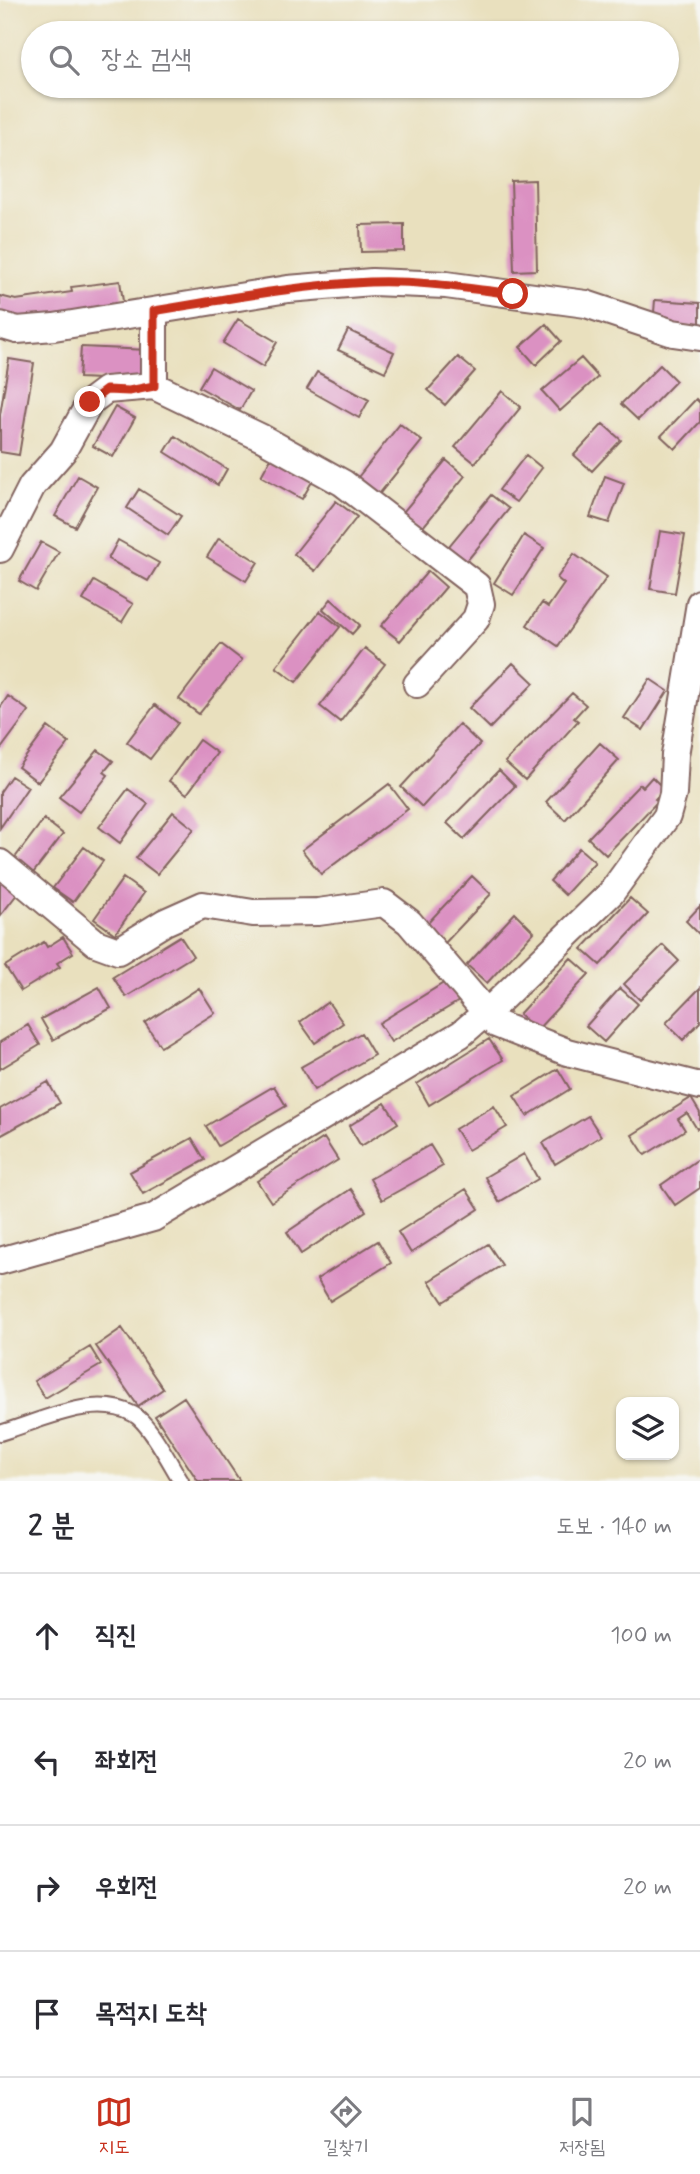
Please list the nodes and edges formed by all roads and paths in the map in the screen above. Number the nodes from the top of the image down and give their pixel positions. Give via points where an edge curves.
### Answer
1 (154, 311) junction
2 (0, 326) edge
3 (700, 337) edge
4 (154, 386) junction
5 (0, 549) edge
6 (700, 603) edge
7 (417, 684) dead end
8 (0, 863) edge
9 (486, 1013) junction
10 (700, 1086) edge
11 (0, 1261) edge
12 (0, 1433) edge
13 (181, 1481) edge

1 - 2 street via 54,327 17,330
1 - 3 street via 288,289 372,282 586,304 673,333
1 - 4 street
4 - 5 street via 106,390 90,402 63,450 32,486
4 - 7 street via 343,483 477,586 481,604 476,619
6 - 9 street via 667,817 611,892
8 - 9 street via 96,943 118,951 164,922 203,905 279,913 384,903 410,922
9 - 10 street via 496,1024 567,1052
9 - 11 street via 461,1034 153,1218
12 - 13 lane via 69,1412 118,1409 136,1415

